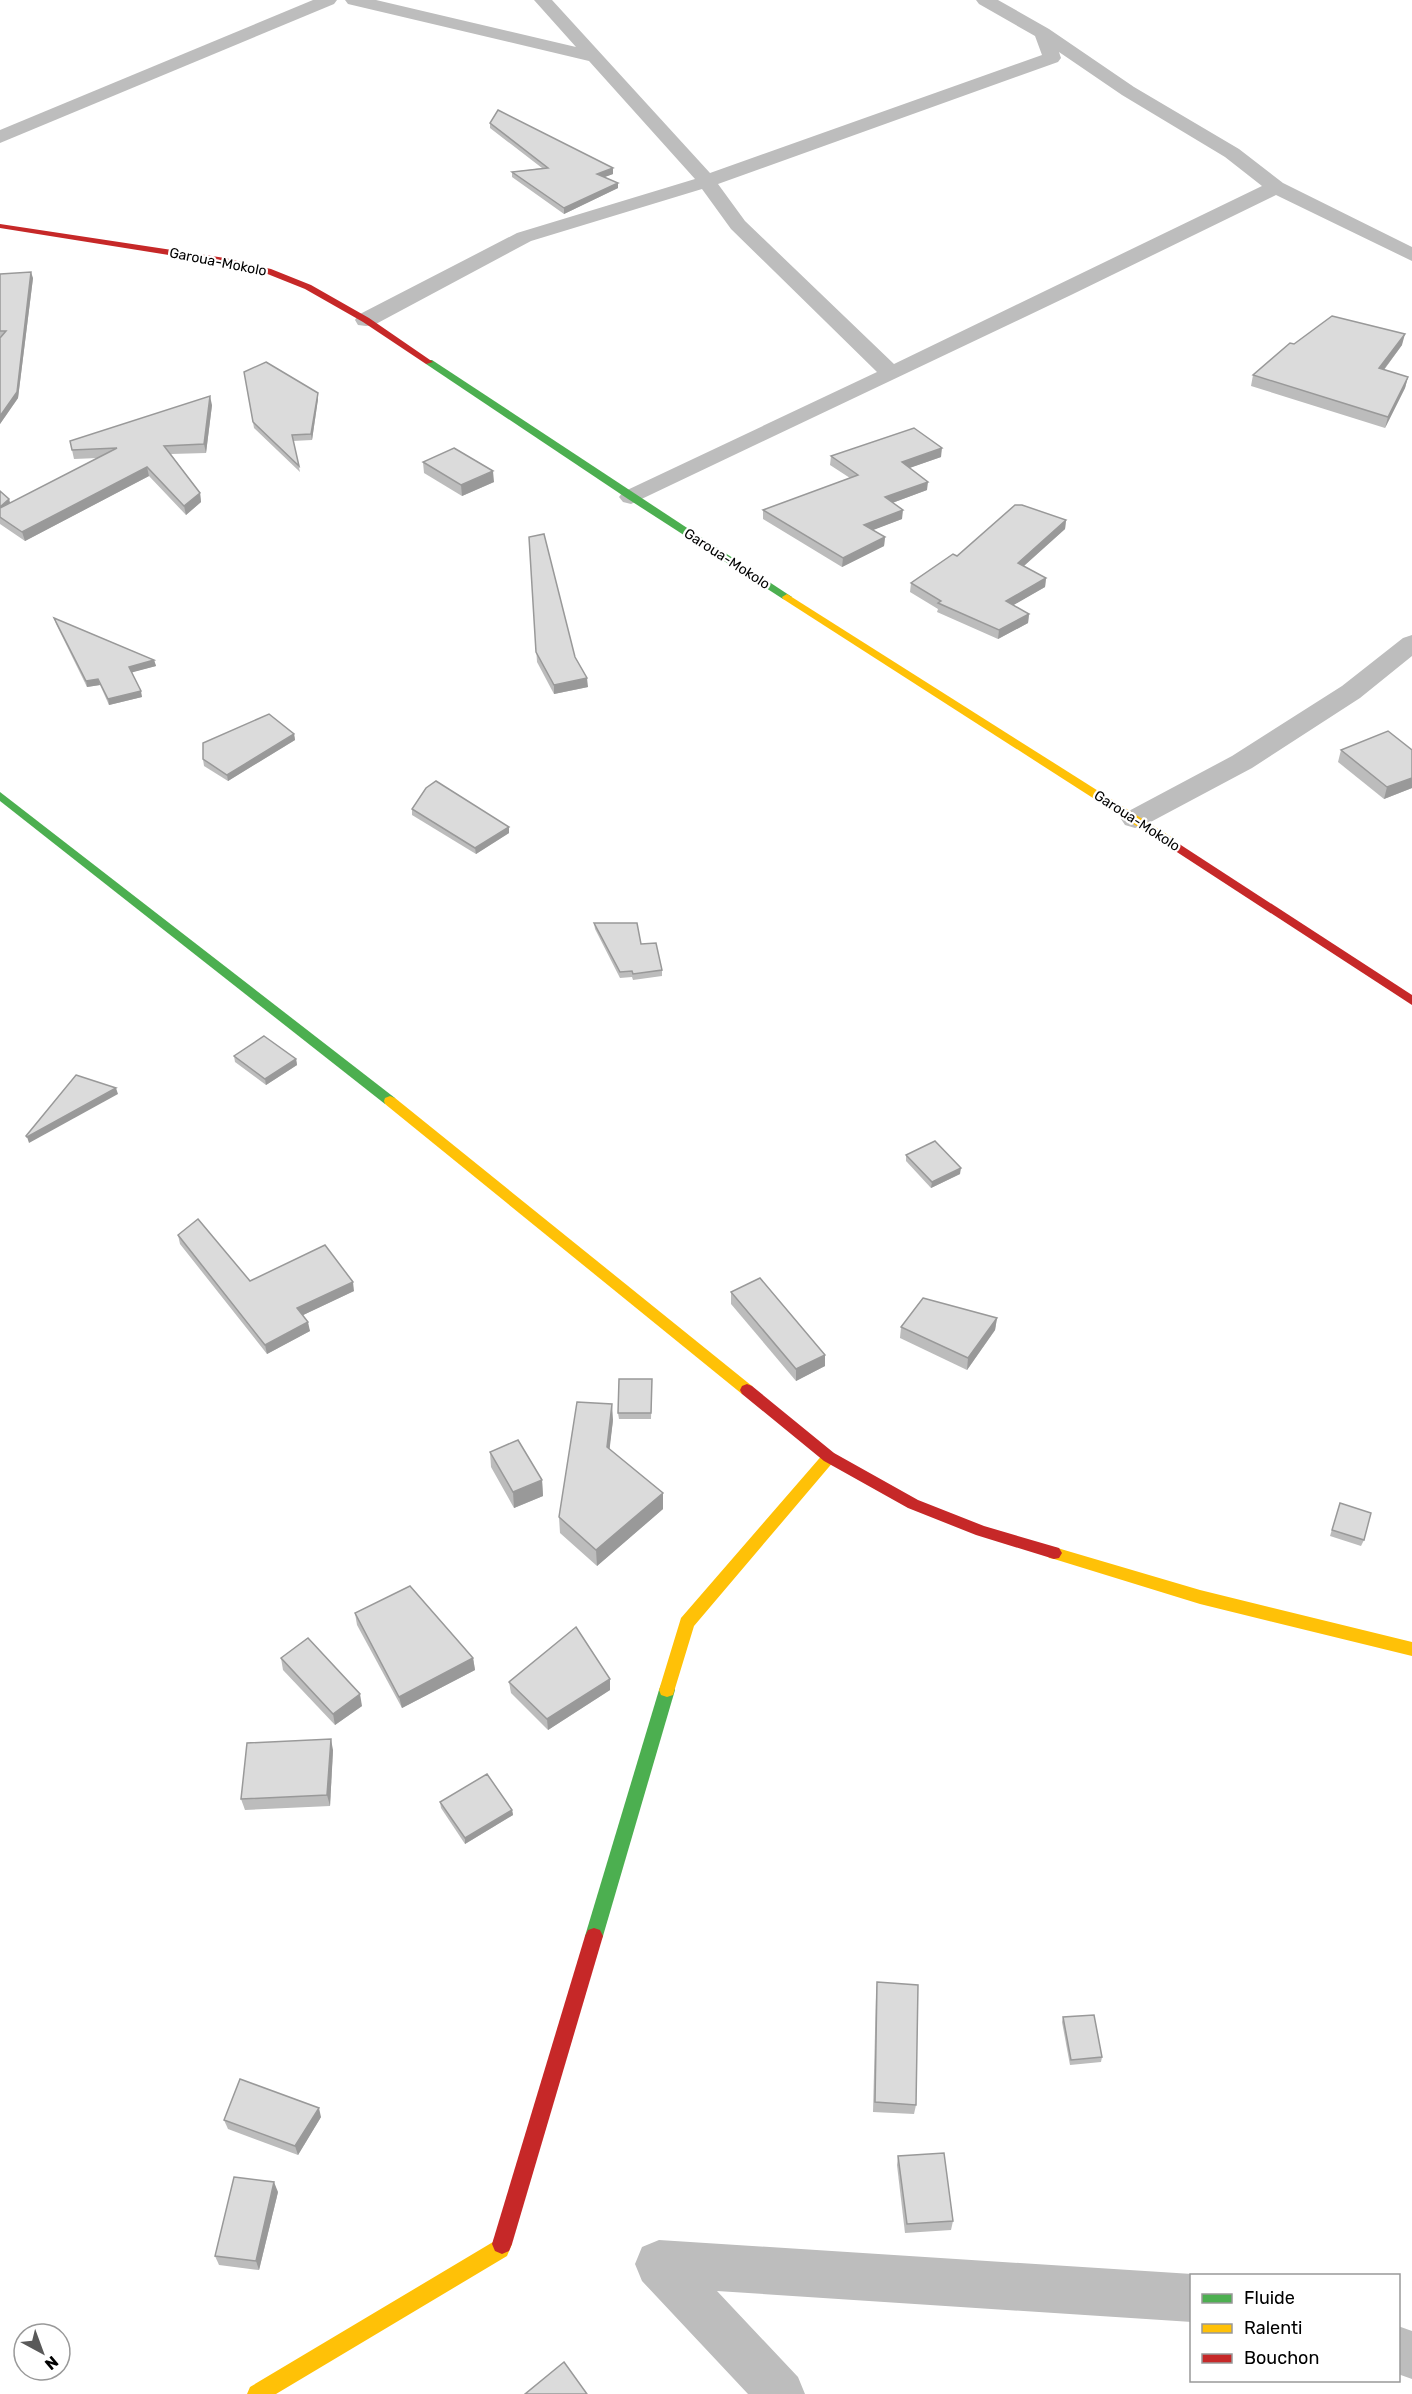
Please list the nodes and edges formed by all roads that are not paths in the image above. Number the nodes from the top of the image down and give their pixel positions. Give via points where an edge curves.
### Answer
1 (328, 0) edge
2 (354, 0) edge
3 (543, 0) edge
4 (985, 0) edge
5 (1043, 33) junction
6 (596, 57) junction
7 (0, 137) edge
8 (705, 182) junction
9 (1276, 187) junction
10 (0, 226) edge
11 (1412, 255) edge
12 (366, 320) junction
13 (891, 373) junction
14 (631, 497) junction
15 (1412, 643) edge
16 (0, 795) edge
17 (1135, 819) junction
18 (1412, 1001) edge
19 (829, 1458) junction
20 (1412, 1649) edge
21 (1190, 2298) edge
22 (257, 2394) edge
23 (781, 2394) edge

1 - 7 street
2 - 6 street
3 - 6 street
4 - 5 street
5 - 8 street via 1052,58
5 - 9 street via 1128,91 1232,153
6 - 8 street
8 - 12 street via 524,237
8 - 13 street via 738,225
9 - 11 street
9 - 13 street
10 - 12 street, Garoua-Mokolo via 268,271 308,287
12 - 14 street, Garoua-Mokolo
13 - 14 street
14 - 17 street, Garoua-Mokolo
15 - 17 street via 1351,692 1242,762
16 - 19 street via 416,1121
17 - 18 street, Garoua-Mokolo
19 - 20 street via 913,1504 981,1531 1200,1597
19 - 22 street via 687,1623 500,2249
21 - 23 street via 659,2264

